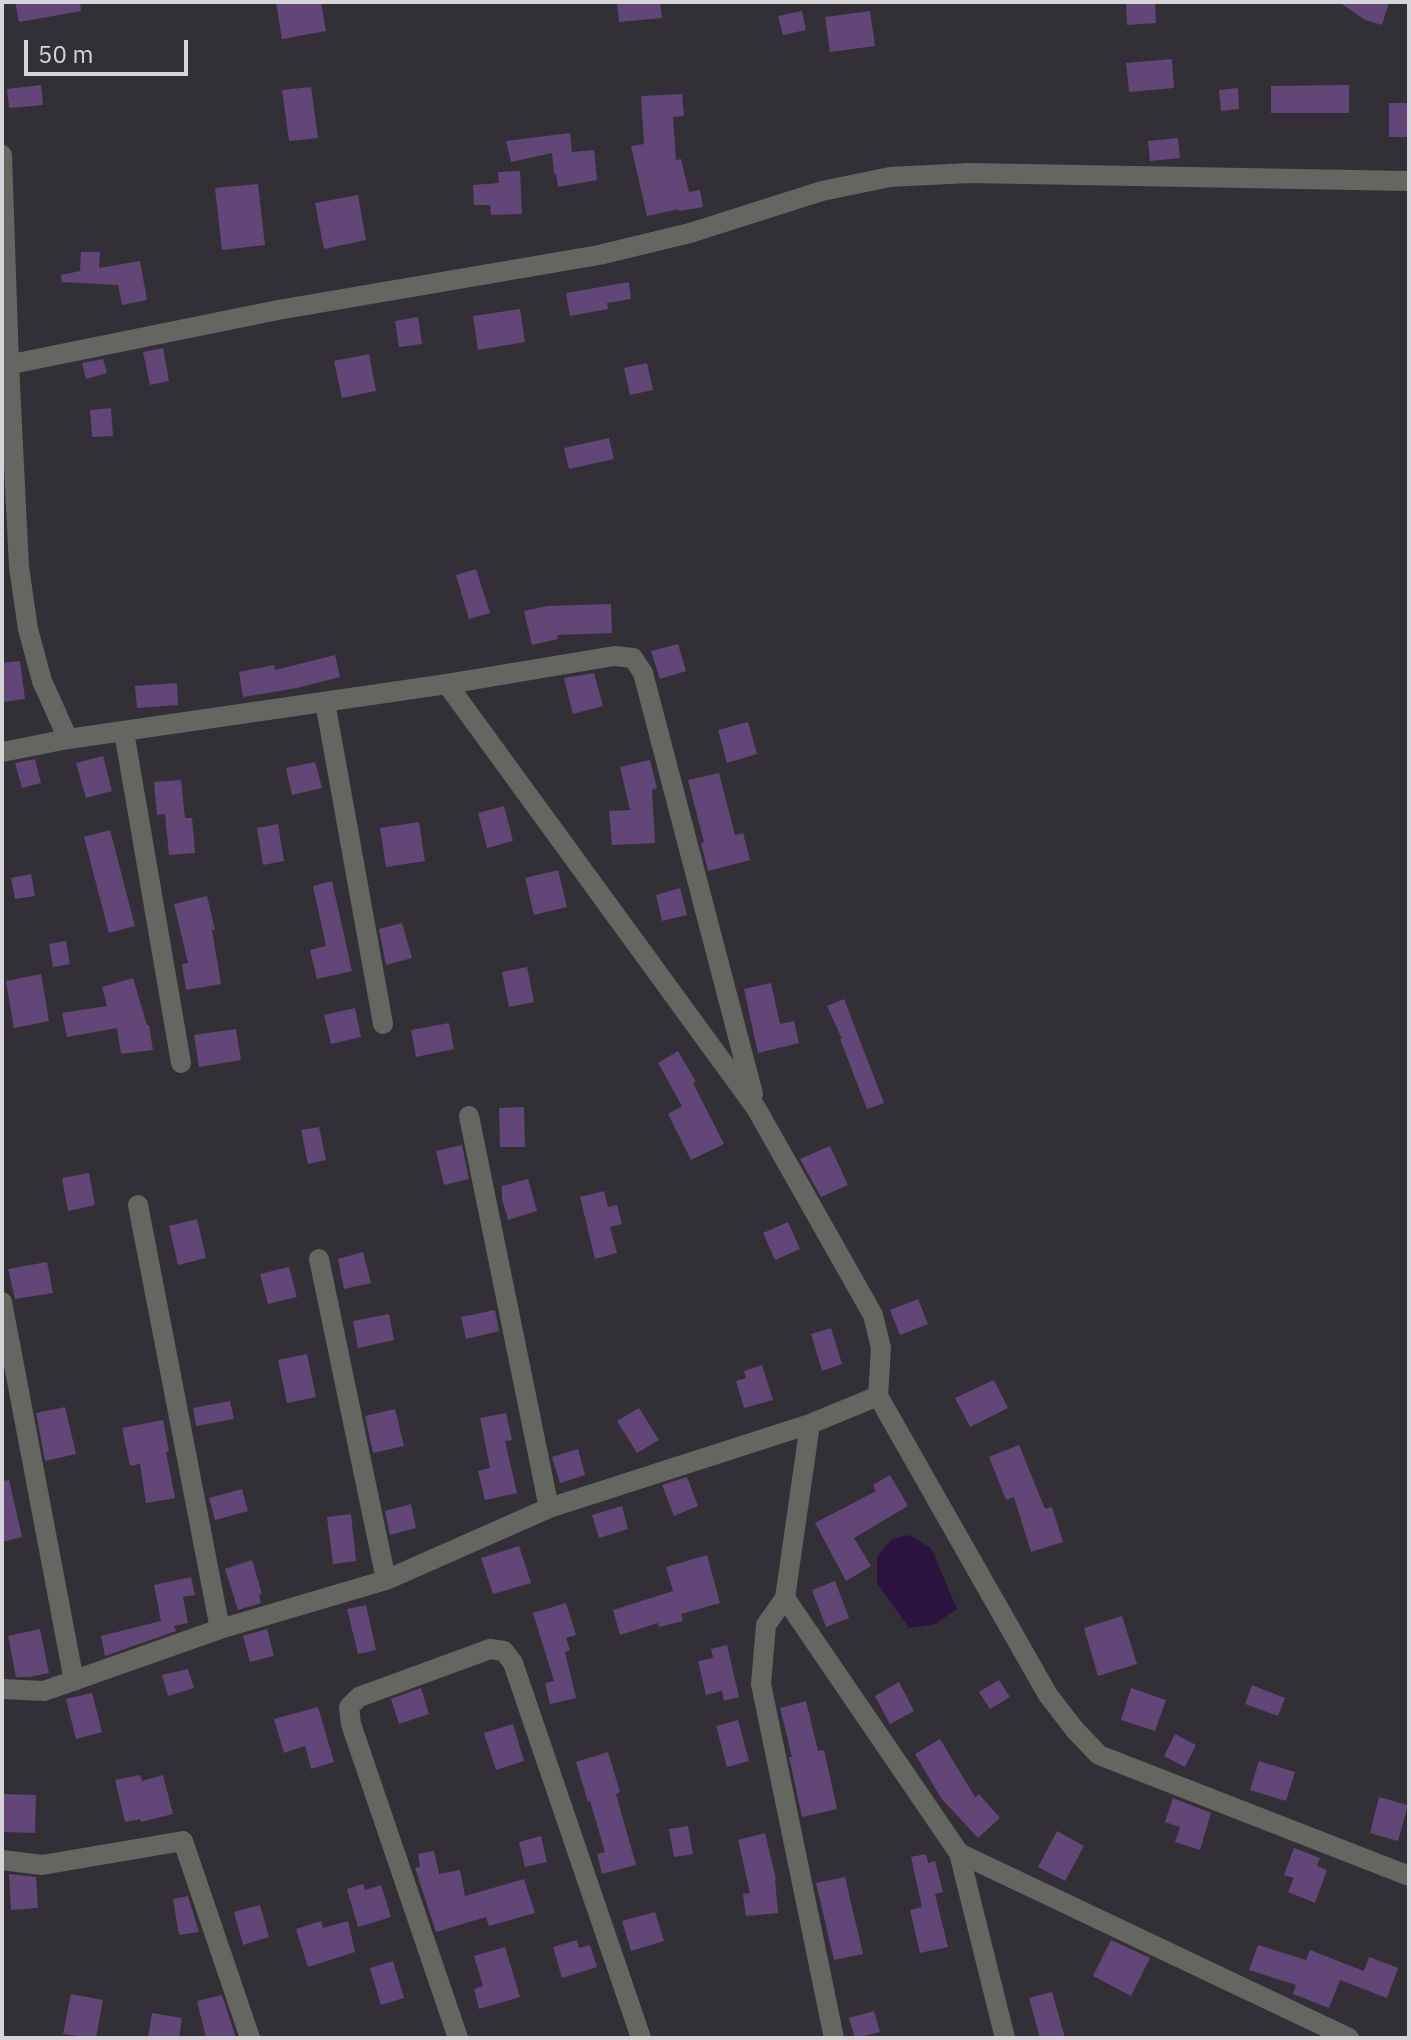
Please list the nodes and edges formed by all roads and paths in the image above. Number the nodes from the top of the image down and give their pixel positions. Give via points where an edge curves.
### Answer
1 (2, 155) edge
2 (1409, 181) edge
3 (6, 365) edge
4 (447, 684) junction
5 (325, 702) junction
6 (124, 732) junction
7 (68, 739) junction
8 (2, 752) edge
9 (383, 1024) dead end
10 (181, 1063) dead end
11 (756, 1108) junction
12 (469, 1116) dead end
13 (138, 1205) dead end
14 (319, 1259) dead end
15 (2, 1302) edge
16 (878, 1396) junction
17 (810, 1424) junction
18 (549, 1508) junction
19 (386, 1580) junction
20 (785, 1598) junction
21 (220, 1629) junction
22 (74, 1681) junction
23 (2, 1689) edge
24 (959, 1853) junction
25 (2, 1860) edge
26 (1409, 1876) edge
27 (250, 2038) edge
28 (458, 2038) edge
29 (641, 2038) edge
30 (834, 2038) edge
31 (1005, 2038) edge
32 (1349, 2038) edge

1 - 3 street
2 - 3 street via 969,173 890,177 822,191 599,255 278,310
3 - 7 street via 28,629 42,681
4 - 5 street
4 - 11 street
4 - 11 street via 614,656 633,658 643,673
5 - 6 street
5 - 9 street
6 - 7 street
6 - 10 street
7 - 8 street
11 - 16 street via 873,1315 881,1348
12 - 18 street
13 - 21 street
14 - 19 street
15 - 22 street
16 - 17 street
16 - 26 street via 1048,1695 1099,1755
17 - 18 street
17 - 20 street
18 - 19 street
19 - 21 street
20 - 24 street
20 - 30 street via 766,1625 761,1684
21 - 22 street
22 - 23 street via 44,1691
24 - 31 street
24 - 32 street
25 - 27 street via 42,1865 183,1841
28 - 29 street via 349,1707 359,1697 490,1649 504,1651 513,1663

